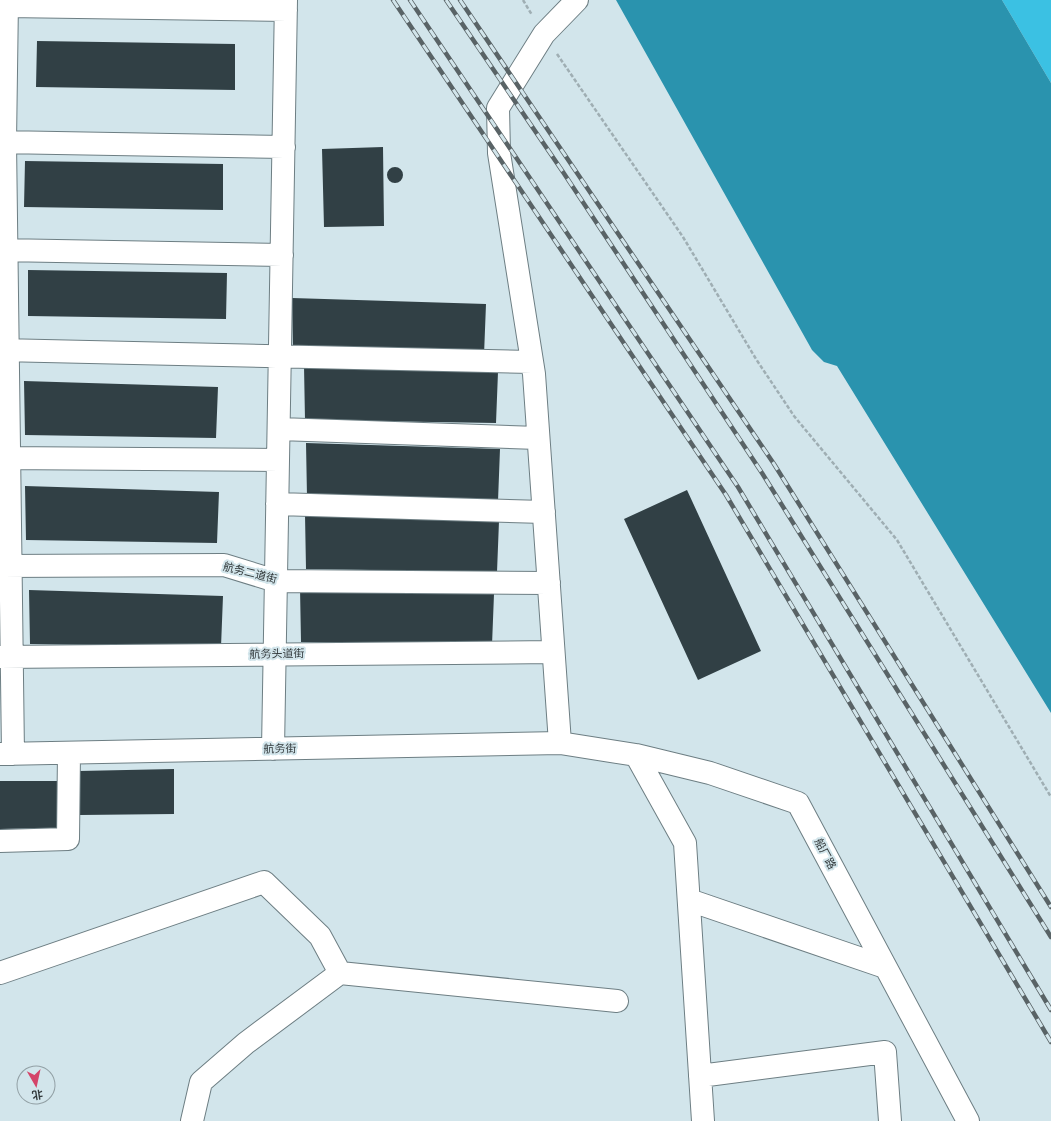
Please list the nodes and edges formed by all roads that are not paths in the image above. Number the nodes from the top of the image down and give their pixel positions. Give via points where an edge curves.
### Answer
1 (577, 0) edge
2 (7, 3) edge
3 (286, 5) edge
4 (3, 142) edge
5 (284, 147) junction
6 (3, 250) edge
7 (282, 255) junction
8 (4, 350) edge
9 (280, 357) junction
10 (532, 362) junction
11 (279, 429) junction
12 (538, 438) junction
13 (5, 458) edge
14 (278, 460) junction
15 (277, 504) junction
16 (544, 512) junction
17 (5, 566) edge
18 (276, 581) junction
19 (549, 583) junction
20 (553, 652) junction
21 (275, 653) junction
22 (6, 657) edge
23 (560, 744) junction
24 (273, 749) junction
25 (69, 753) junction
26 (6, 754) edge
27 (636, 755) junction
28 (0, 840) edge
29 (689, 900) junction
30 (885, 966) junction
31 (0, 973) edge
32 (340, 973) junction
33 (617, 1001) dead end
34 (700, 1076) junction
35 (192, 1121) edge
36 (703, 1121) edge
37 (890, 1121) edge
38 (968, 1121) edge

1 - 10 street via 544,34 498,108 499,153
2 - 3 street
2 - 4 street
3 - 5 street
4 - 5 street
4 - 6 street
5 - 7 street
6 - 7 street
6 - 8 street
7 - 9 street
8 - 9 street
8 - 13 street
9 - 10 street
9 - 11 street
10 - 12 street
11 - 12 street
11 - 14 street
12 - 16 street
13 - 14 street
13 - 17 street
14 - 15 street
15 - 16 street
15 - 18 street
16 - 19 street
17 - 18 street, 航务二道街 via 224,565
17 - 22 street
18 - 19 street, 航务二道街
18 - 21 street
19 - 20 street
20 - 21 street, 航务头道街
20 - 23 street
21 - 22 street, 航务头道街
21 - 24 street
22 - 26 street
23 - 24 street, 航务街
23 - 27 street, 船厂路
24 - 25 street, 航务街
25 - 26 street, 航务街
25 - 28 street via 68,839
27 - 29 street via 685,843
27 - 30 street, 船厂路 via 710,773 798,804
29 - 30 street
29 - 34 street
30 - 38 street, 船厂路
31 - 32 street via 264,882 320,936
32 - 33 street
32 - 35 street via 246,1044 201,1082
34 - 36 street
34 - 37 street via 885,1052

